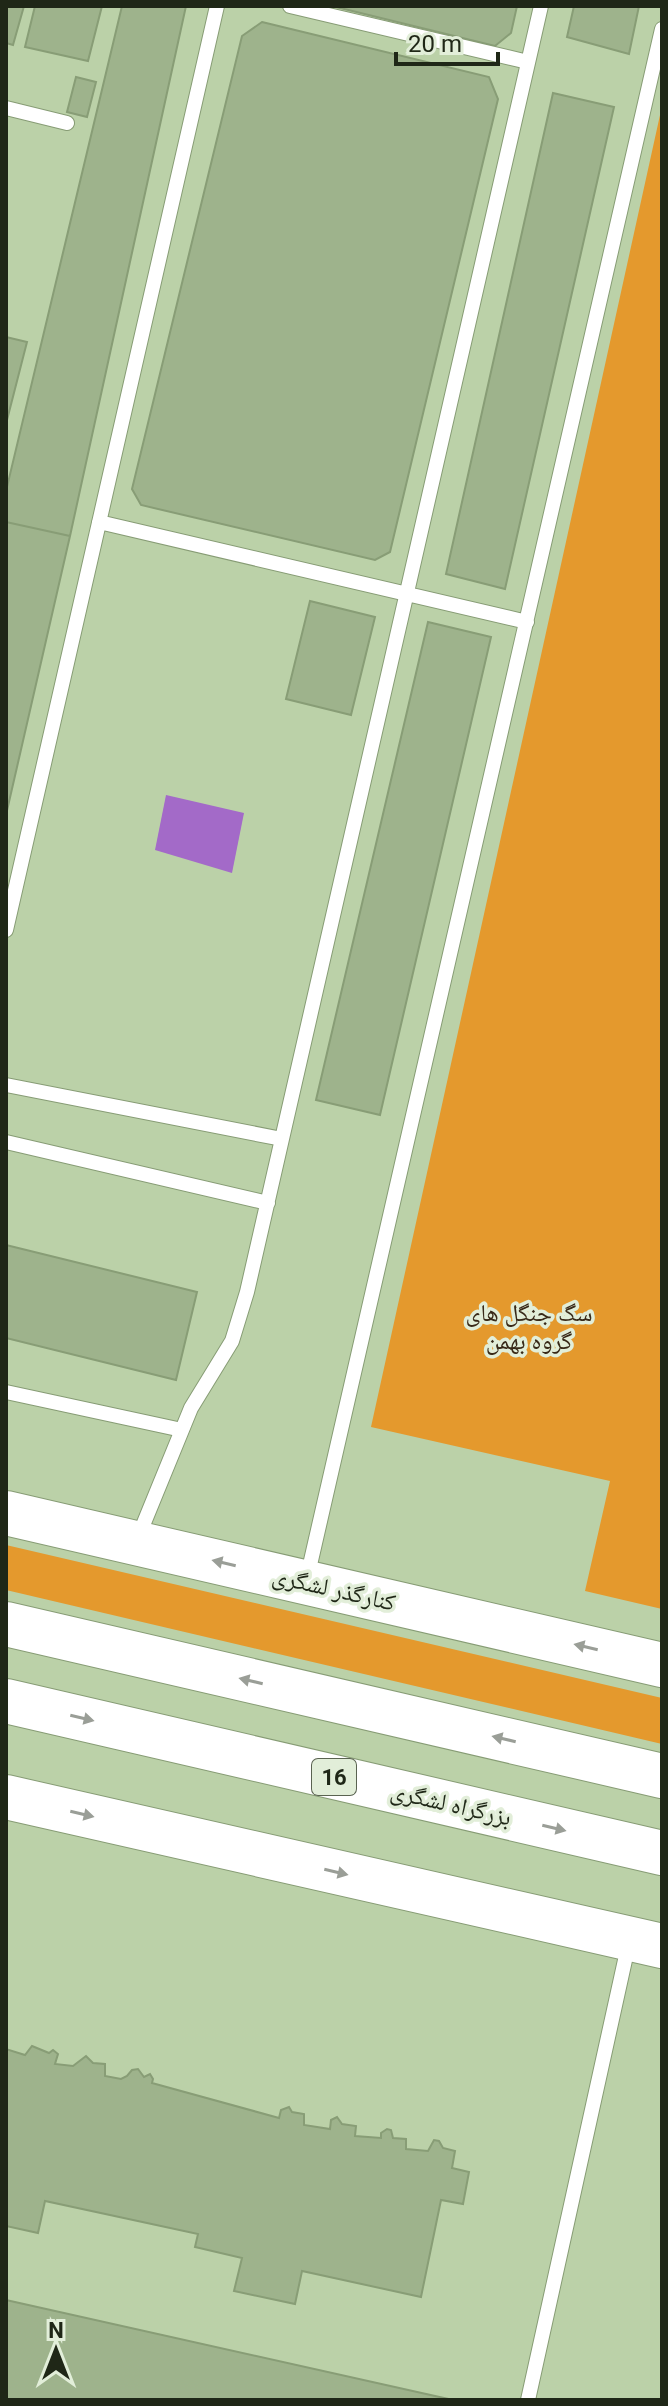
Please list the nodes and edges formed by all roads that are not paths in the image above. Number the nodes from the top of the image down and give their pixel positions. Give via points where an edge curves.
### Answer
1 (217, 6) edge
2 (290, 6) edge
3 (541, 6) edge
4 (662, 29) edge
5 (528, 62) junction
6 (6, 108) edge
7 (67, 123) dead end
8 (99, 522) junction
9 (407, 594) junction
10 (527, 622) junction
11 (6, 930) edge
12 (6, 1085) edge
13 (282, 1139) junction
14 (6, 1142) edge
15 (268, 1203) junction
16 (6, 1392) edge
17 (182, 1430) junction
18 (6, 1513) edge
19 (136, 1543) junction
20 (306, 1582) junction
21 (6, 1624) edge
22 (662, 1665) edge
23 (6, 1701) edge
24 (662, 1776) edge
25 (6, 1797) edge
26 (662, 1853) edge
27 (646, 1942) edge
28 (528, 2400) edge

1 - 8 lane
2 - 5 lane
3 - 5 lane
4 - 10 lane
5 - 9 lane
6 - 7 lane
8 - 9 lane
8 - 11 lane
9 - 10 lane
9 - 13 lane
10 - 20 lane
12 - 13 lane
13 - 15 lane
14 - 15 lane
15 - 17 lane via 232,1341
16 - 17 lane
17 - 19 lane
18 - 19 main road, کنارگذر لشگری
20 -> 19 main road, کنارگذر لشگری
22 -> 20 main road, کنارگذر لشگری
24 -> 21 main road
23 -> 26 main road, بزرگراه لشگری / 16
25 -> 27 main road
27 - 28 lane

